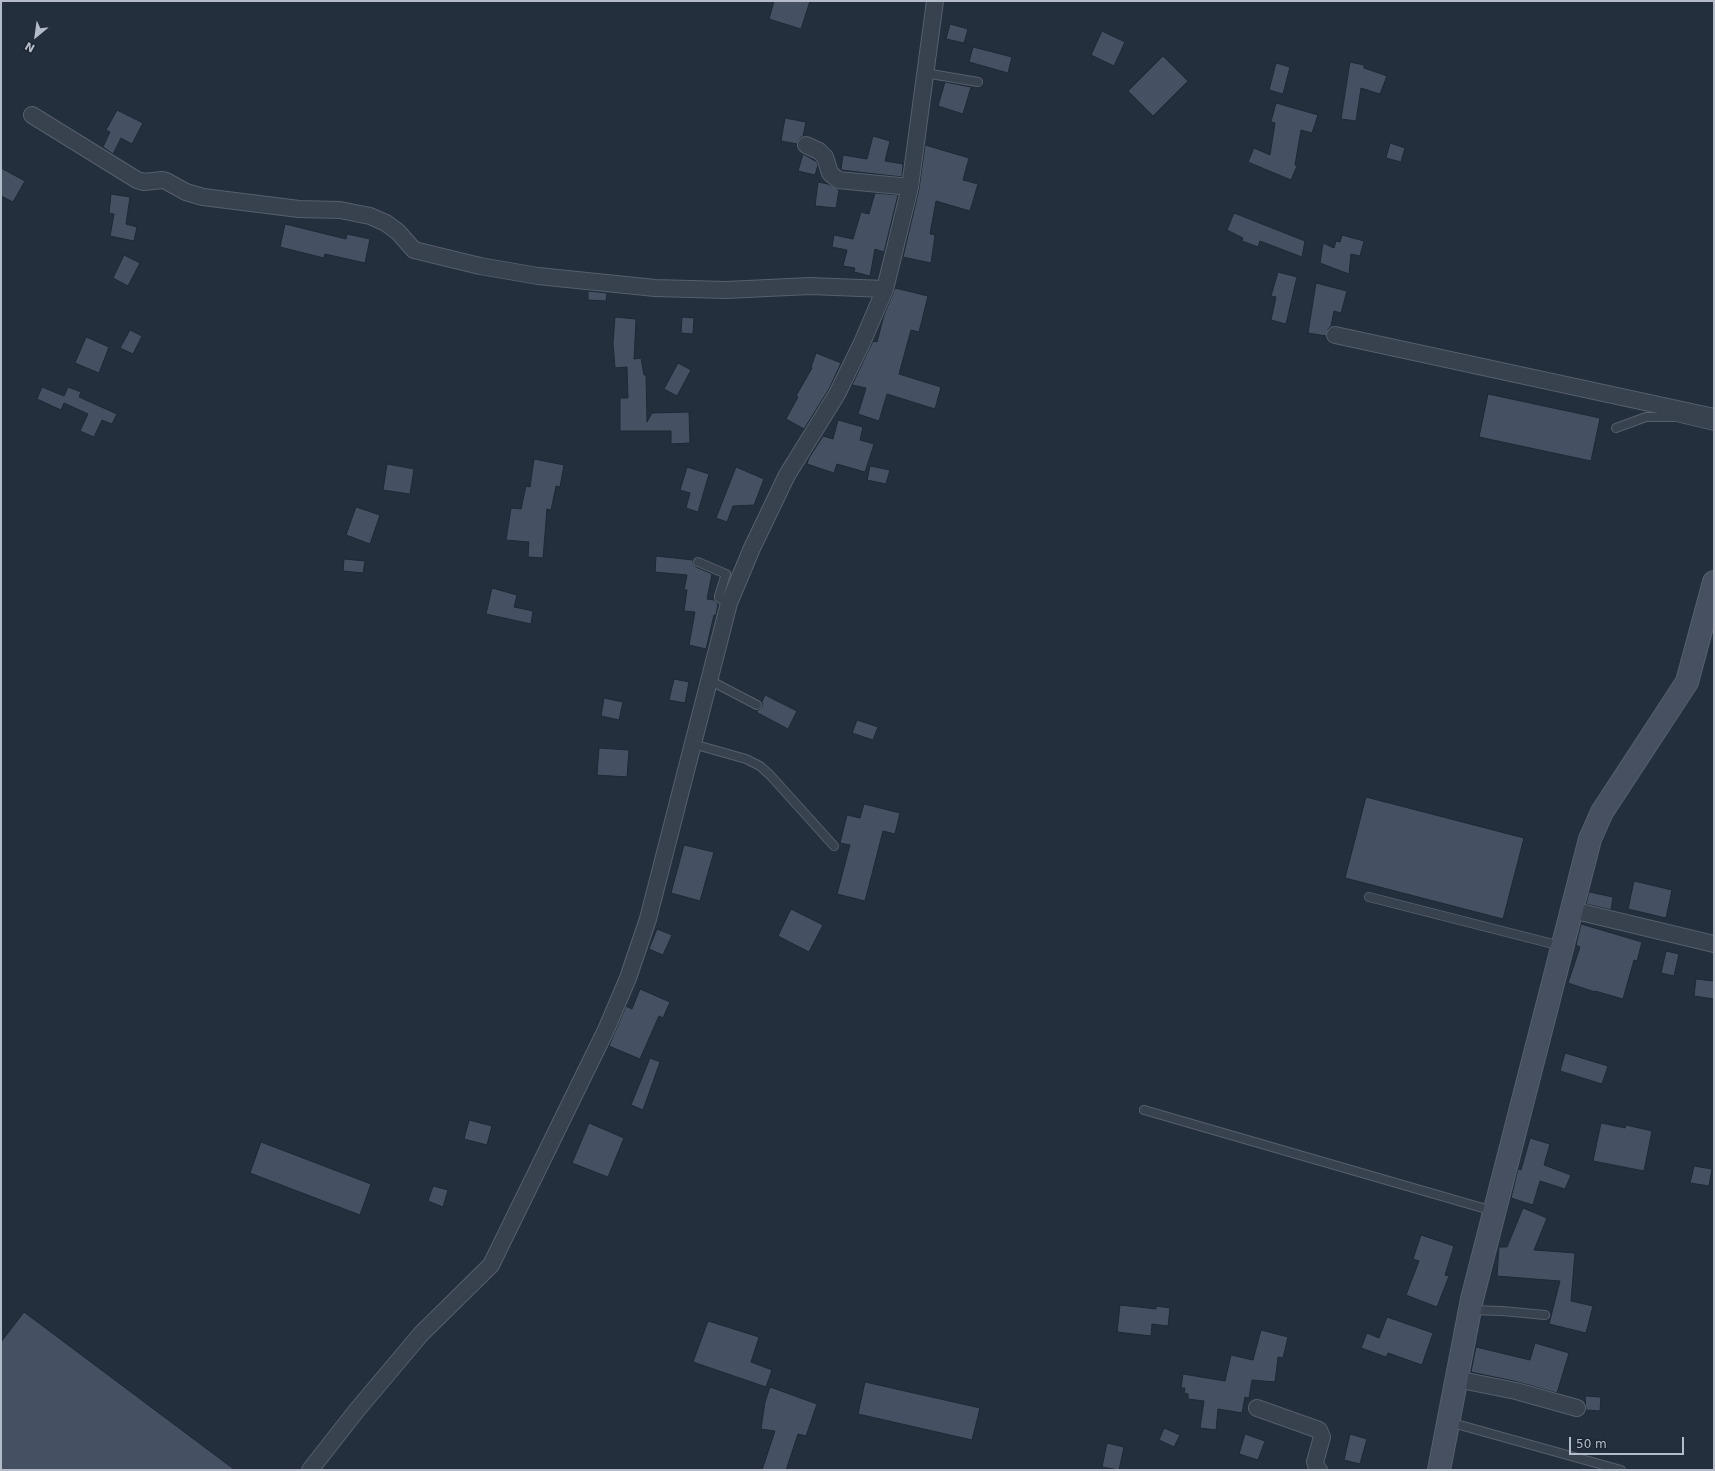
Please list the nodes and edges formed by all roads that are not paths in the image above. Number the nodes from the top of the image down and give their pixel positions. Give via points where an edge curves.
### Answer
1 (935, 1) edge
2 (926, 73) junction
3 (978, 82) dead end
4 (32, 114) dead end
5 (806, 145) dead end
6 (910, 187) junction
7 (885, 289) junction
8 (1335, 334) dead end
9 (1714, 417) edge
10 (1714, 426) edge
11 (1616, 428) dead end
12 (698, 562) dead end
13 (1713, 593) edge
14 (729, 603) junction
15 (708, 680) junction
16 (757, 705) dead end
17 (693, 744) junction
18 (834, 846) dead end
19 (1369, 897) dead end
20 (1572, 910) junction
21 (1714, 944) edge
22 (1562, 946) junction
23 (1144, 1110) dead end
24 (1494, 1212) junction
25 (1470, 1310) junction
26 (1544, 1315) dead end
27 (1456, 1379) junction
28 (1257, 1408) dead end
29 (1577, 1408) dead end
30 (1449, 1422) junction
31 (310, 1470) edge
32 (1319, 1470) edge
33 (1439, 1470) edge
34 (1621, 1470) edge

1 - 2 street
2 - 3 lane
2 - 6 street
4 - 7 street via 137,180 166,181 186,192 203,197 299,209 340,210 370,216 398,232 414,250 480,266 538,276 655,288 726,290 810,286
5 - 6 street via 825,157 830,173 838,180
6 - 7 street
7 - 14 street via 837,394 787,474
8 - 9 street
10 - 11 lane via 1676,417 1646,418
12 - 14 lane via 726,574 719,598
13 - 20 street via 1687,682 1602,812 1590,840
14 - 15 street
15 - 16 lane
15 - 17 street
17 - 18 lane via 746,759 760,766
17 - 31 street via 648,919 628,978 606,1030 491,1265 421,1334
19 - 22 lane
20 - 21 street
20 - 22 street
22 - 24 street
23 - 24 lane
24 - 25 street
25 - 26 lane
25 - 27 street
27 - 29 street
27 - 30 street
28 - 32 street via 1319,1430 1322,1437 1315,1462
30 - 33 street
30 - 34 lane

